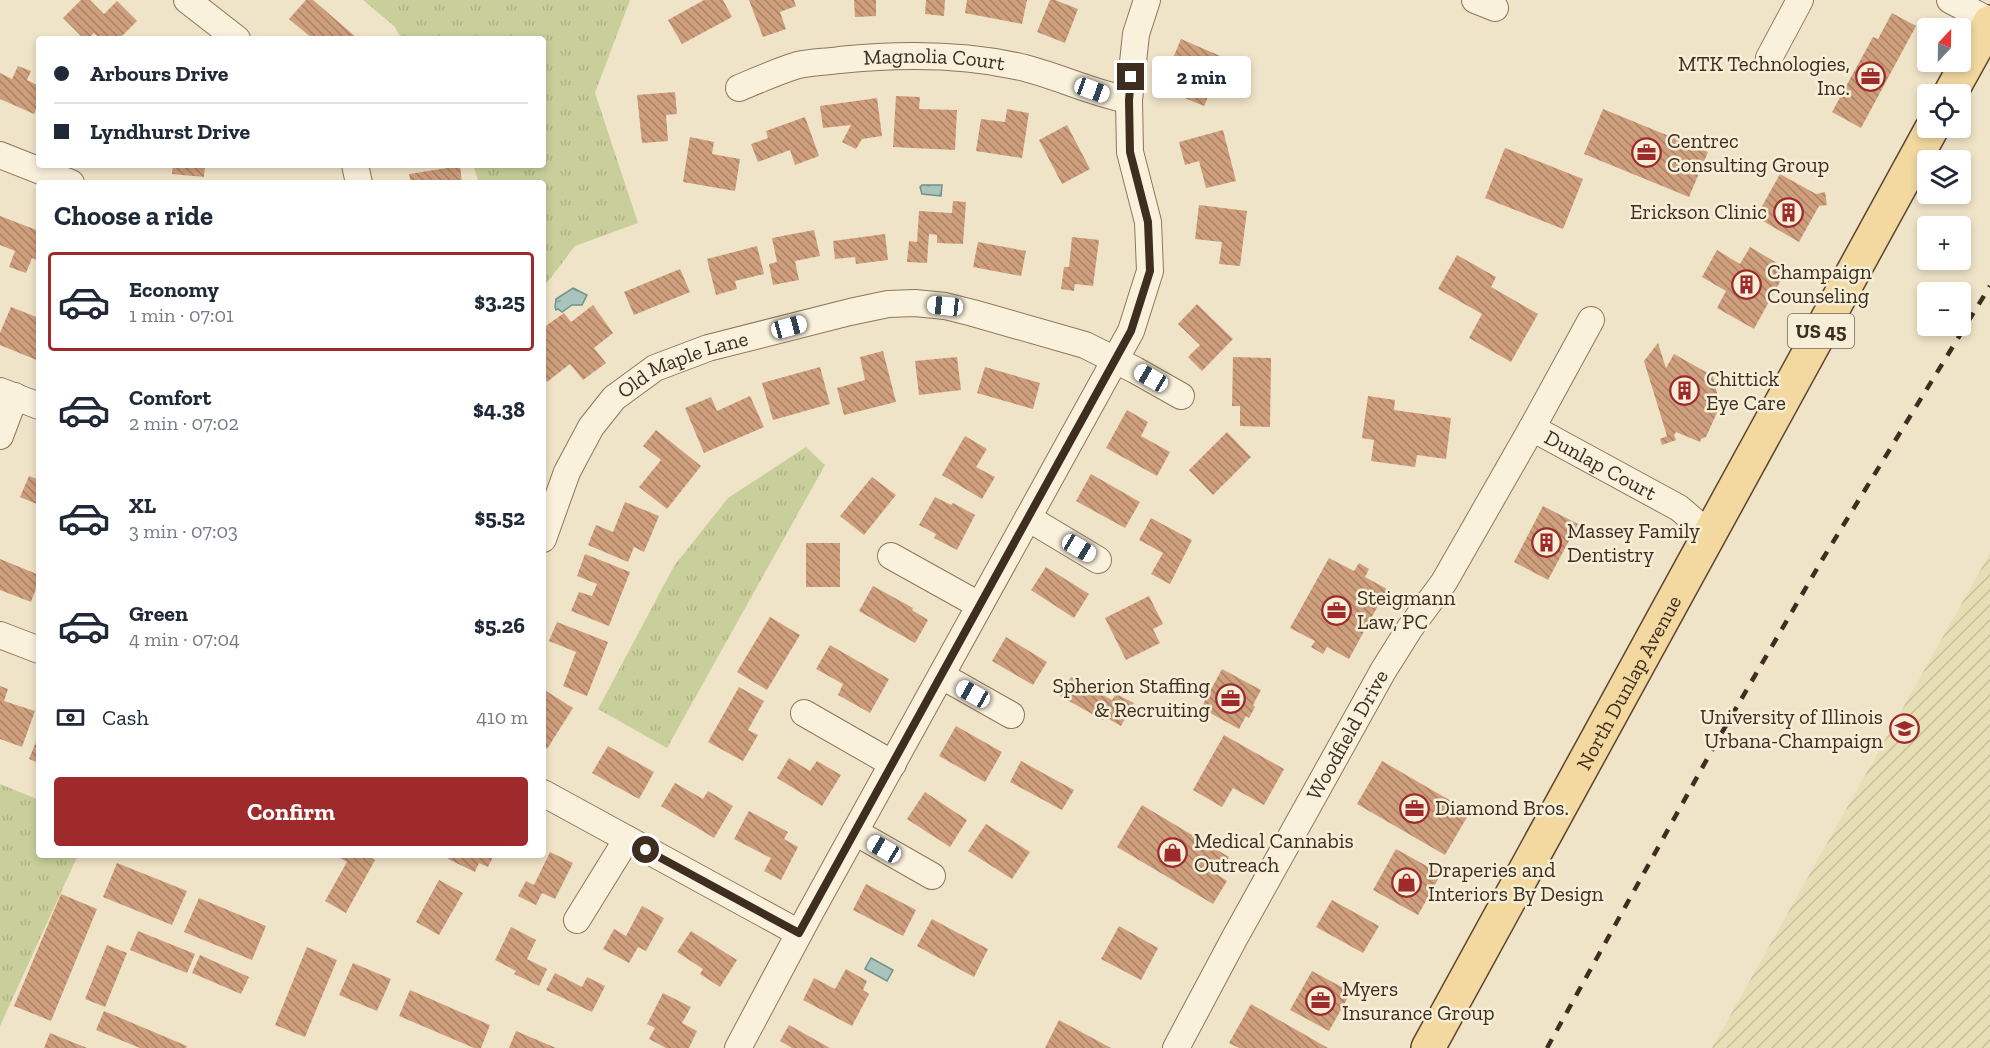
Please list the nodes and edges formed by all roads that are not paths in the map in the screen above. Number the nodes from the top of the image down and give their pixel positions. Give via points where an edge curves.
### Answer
1 (187, 0) edge
2 (1148, 0) edge
3 (1800, 0) edge
4 (1950, 0) edge
5 (1990, 22) edge
6 (233, 36) edge
7 (1769, 58) dead end
8 (1956, 84) edge
9 (738, 88) dead end
10 (1129, 100) junction
11 (1927, 138) edge
12 (0, 155) edge
13 (62, 180) edge
14 (1591, 320) dead end
15 (1116, 360) junction
16 (7, 394) edge
17 (1181, 396) dead end
18 (36, 405) edge
19 (1532, 428) junction
20 (0, 436) edge
21 (1028, 518) junction
22 (546, 531) edge
23 (1710, 534) junction
24 (891, 556) dead end
25 (1098, 560) dead end
26 (980, 605) junction
27 (0, 635) edge
28 (36, 649) edge
29 (942, 676) junction
30 (804, 713) dead end
31 (1011, 715) dead end
32 (893, 764) junction
33 (546, 795) edge
34 (855, 832) junction
35 (627, 839) junction
36 (932, 876) dead end
37 (577, 920) dead end
38 (799, 933) junction
39 (738, 1048) edge
40 (1176, 1048) edge
41 (1428, 1048) edge

1 - 6 street
2 - 10 street via 1136,34
3 - 7 street
4 - 5 street
5 - 8 main road
9 - 10 street, Magnolia Court via 799,65 892,55 933,55 1016,66
10 - 15 street via 1130,152 1148,222 1150,271 1131,331
11 - 23 main road, North Dunlap Avenue / US 45
12 - 13 street
14 - 19 street, Dunlap Court
15 - 17 street, Old Maple Lane
15 - 21 street
15 - 22 street, Old Maple Lane via 1085,345 945,306 915,303 850,312 708,348 655,368 614,398 591,427 567,472
16 - 18 street
16 - 20 street
19 - 23 street, Dunlap Court via 1679,508
19 - 40 street, Woodfield Drive via 1444,582 1383,671
21 - 25 street
21 - 26 street
23 - 41 main road, North Dunlap Avenue / US 45
24 - 26 street
26 - 29 street
27 - 28 street
29 - 31 street
29 - 32 street
30 - 32 street
32 - 34 street
33 - 35 street
34 - 36 street
34 - 38 street
35 - 37 street
35 - 38 street
38 - 39 street

